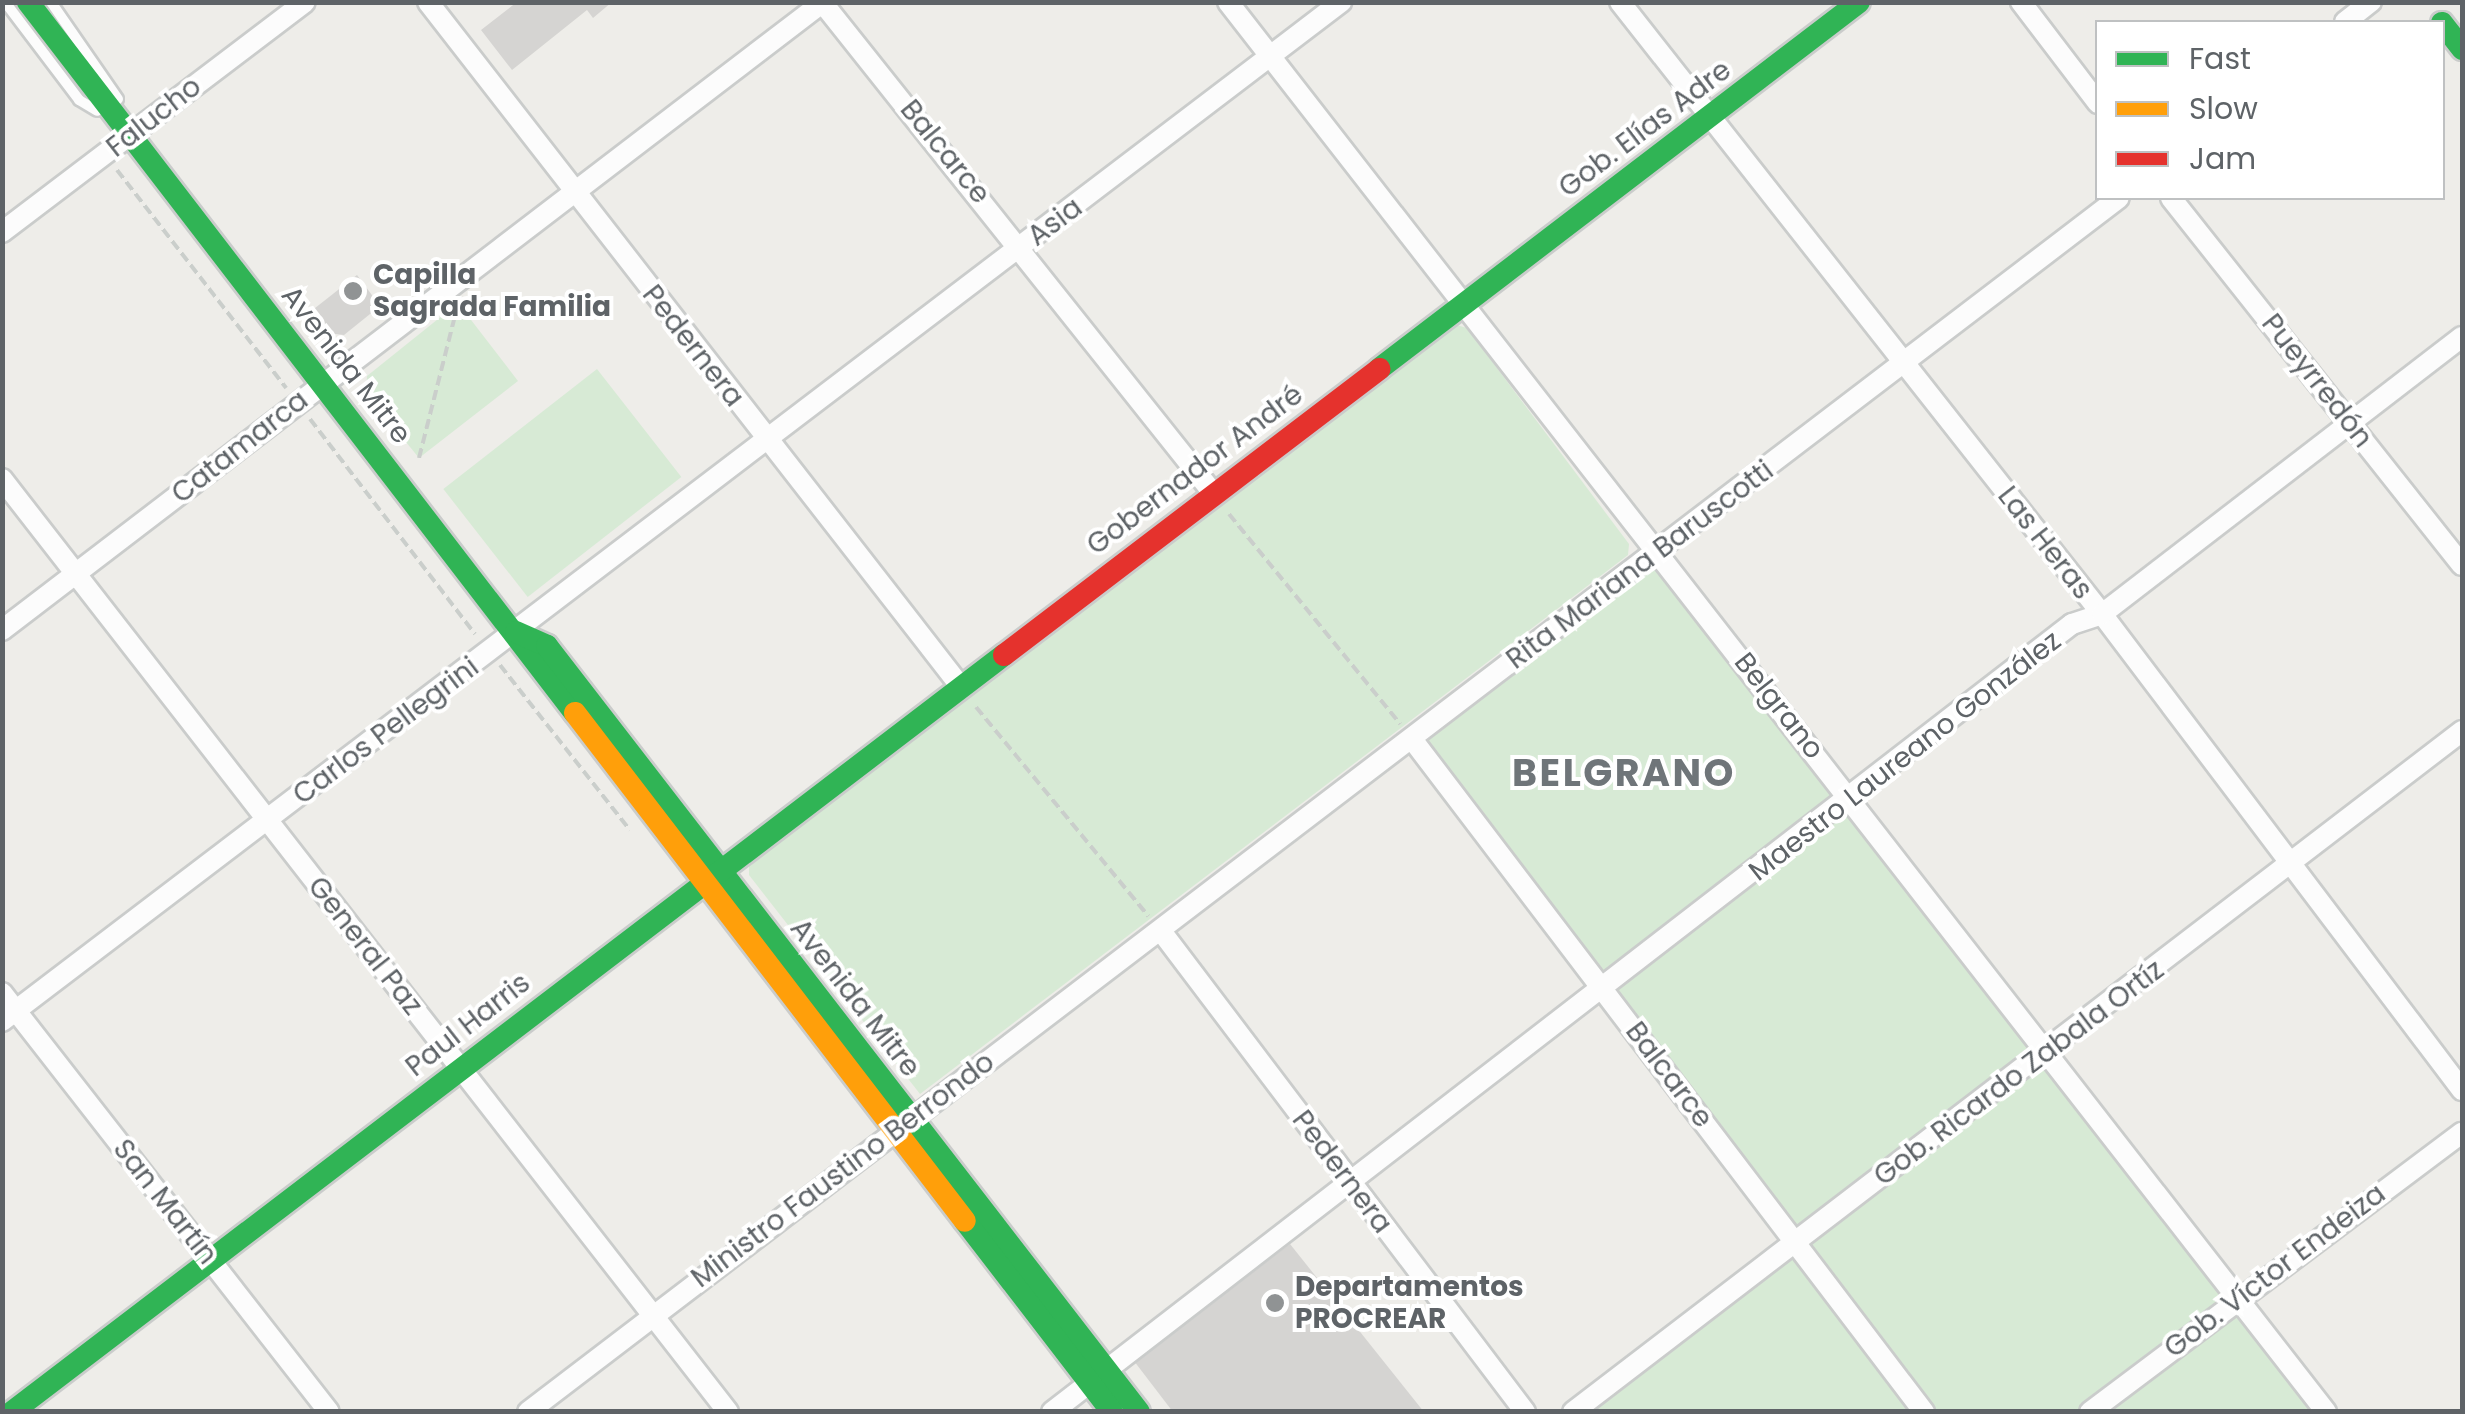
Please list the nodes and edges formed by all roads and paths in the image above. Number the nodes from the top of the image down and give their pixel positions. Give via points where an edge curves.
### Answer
1 (5, 2) edge
2 (28, 2) edge
3 (51, 2) edge
4 (305, 2) edge
5 (428, 2) edge
6 (1228, 2) edge
7 (1341, 2) edge
8 (1620, 2) edge
9 (1859, 2) edge
10 (2020, 2) edge
11 (2371, 2) edge
12 (822, 3) edge
13 (2348, 20) edge
14 (2445, 27) edge
15 (2462, 48) edge
16 (1271, 57) junction
17 (2095, 99) edge
18 (1711, 118) junction
19 (131, 133) junction
20 (105, 155) junction
21 (572, 191) junction
22 (2116, 200) edge
23 (2173, 200) edge
24 (2, 232) edge
25 (1022, 246) junction
26 (1466, 302) junction
27 (458, 303) dead end
28 (2462, 337) edge
29 (1904, 364) junction
30 (322, 384) junction
31 (298, 403) junction
32 (2351, 423) junction
33 (766, 438) junction
34 (419, 458) dead end
35 (2, 480) edge
36 (1213, 493) junction
37 (1658, 552) junction
38 (2462, 566) edge
39 (75, 574) junction
40 (2102, 614) junction
41 (2, 630) edge
42 (516, 632) junction
43 (489, 652) junction
44 (961, 687) junction
45 (2462, 732) edge
46 (1412, 739) junction
47 (1852, 799) junction
48 (268, 822) junction
49 (634, 835) dead end
50 (2289, 865) junction
51 (710, 876) junction
52 (1160, 931) junction
53 (1605, 989) junction
54 (2, 993) edge
55 (9, 1016) edge
56 (2046, 1053) junction
57 (462, 1069) junction
58 (2462, 1090) edge
59 (902, 1124) junction
60 (2462, 1133) edge
61 (1350, 1182) junction
62 (1796, 1242) junction
63 (210, 1259) junction
64 (2238, 1296) junction
65 (653, 1316) junction
66 (1098, 1376) junction
67 (12, 1412) edge
68 (329, 1412) edge
69 (528, 1412) edge
70 (728, 1412) edge
71 (1052, 1412) edge
72 (1112, 1412) edge
73 (1139, 1412) edge
74 (1525, 1412) edge
75 (1573, 1412) edge
76 (1924, 1412) edge
77 (2090, 1412) edge
78 (2326, 1412) edge

1 - 19 lane, Avenida Mitre via 79,100
2 - 19 street
3 - 19 lane, Avenida Mitre via 110,78
4 - 19 street, Falucho
5 - 21 street, Pedernera
6 - 16 street, Belgrano
7 - 16 street, Asia
8 - 18 street, Las Heras
9 - 18 street, Gob. Elías Adre
10 - 17 street
11 - 13 street
12 - 21 street, Catamarca
12 - 25 street, Balcarce
14 - 15 street
16 - 25 street, Asia
16 - 26 street, Belgrano
18 - 26 street, Gob. Elías Adre
18 - 29 street, Las Heras
19 - 20 street, Falucho
19 - 30 street, Avenida Mitre
20 - 24 street, Falucho
20 - 31 path
21 - 30 street, Catamarca
21 - 33 street, Pedernera
22 - 29 street, Rita Mariana Baruscotti
23 - 32 street, Pueyrredón
25 - 33 street, Asia
25 - 36 street, Balcarce
26 - 36 street, Gobernador André
26 - 37 street, Belgrano
27 - 34 path
28 - 32 street, Maestro Laureano González
29 - 37 street, Rita Mariana Baruscotti
29 - 40 street, Las Heras
30 - 31 street, Catamarca
30 - 42 street, Avenida Mitre
31 - 39 street, Catamarca
31 - 43 path
32 - 38 street, Pueyrredón
32 - 40 street, Maestro Laureano González
33 - 42 street, Carlos Pellegrini
33 - 44 street, Pedernera
35 - 39 street, General Paz
36 - 44 street, Gobernador André
36 - 46 path
37 - 46 street, Rita Mariana Baruscotti
37 - 47 street, Belgrano
39 - 41 street, Catamarca
39 - 48 street, General Paz
40 - 47 street, Maestro Laureano González via 2072,624
40 - 50 street, Las Heras
42 - 43 street, Carlos Pellegrini
42 - 51 street, Avenida Mitre via 546,646
43 - 48 street, Carlos Pellegrini
43 - 49 path
44 - 51 street, Paul Harris
44 - 52 path
45 - 50 street, Gob. Ricardo Zabala Ortíz
46 - 52 street, Rita Mariana Baruscotti
46 - 53 street, Balcarce
47 - 53 street, Maestro Laureano González
47 - 56 street, Belgrano
48 - 55 street, Carlos Pellegrini
48 - 57 street, General Paz
50 - 56 street, Gob. Ricardo Zabala Ortíz
50 - 58 street, Las Heras
51 - 57 street, Paul Harris
51 - 59 street, Avenida Mitre
52 - 59 street, Ministro Faustino Berrondo
52 - 61 street, Pedernera
53 - 61 street, Maestro Laureano González
53 - 62 street, Balcarce
54 - 55 street, San Martín
55 - 63 street, San Martín
56 - 62 street, Gob. Ricardo Zabala Ortíz
56 - 64 street, Belgrano
57 - 63 street, Paul Harris
57 - 65 street, General Paz
59 - 65 street, Ministro Faustino Berrondo
59 - 66 street, Avenida Mitre
60 - 64 street, Gob. Víctor Endeiza
61 - 66 street, Maestro Laureano González
61 - 74 street, Pedernera
62 - 75 street, Gob. Ricardo Zabala Ortíz
62 - 76 street, Balcarce
63 - 67 street, Paul Harris
63 - 68 street, San Martín
64 - 77 street, Gob. Víctor Endeiza
64 - 78 street, Belgrano
65 - 69 street, Ministro Faustino Berrondo
65 - 70 street, General Paz
66 - 71 street, Maestro Laureano González
66 - 72 street, Avenida Mitre
66 - 73 street, Avenida Mitre

